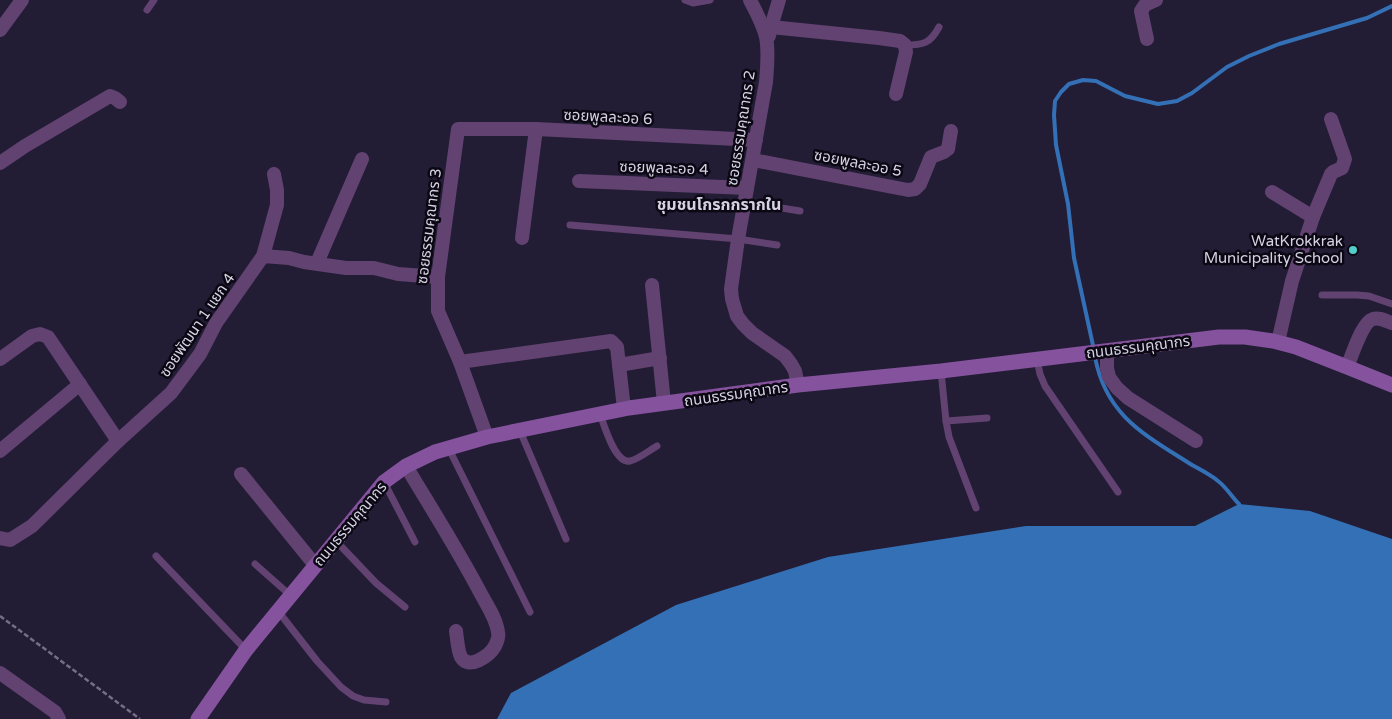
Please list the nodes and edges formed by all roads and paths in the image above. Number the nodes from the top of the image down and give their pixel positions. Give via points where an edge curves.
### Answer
1 (22, 0) edge
2 (154, 0) edge
3 (685, 0) edge
4 (710, 0) edge
5 (750, 0) edge
6 (778, 0) edge
7 (1156, 0) edge
8 (148, 10) dead end
9 (771, 27) junction
10 (939, 27) dead end
11 (0, 30) edge
12 (1147, 39) dead end
13 (905, 45) junction
14 (767, 55) junction
15 (896, 94) dead end
16 (120, 102) dead end
17 (1331, 119) dead end
18 (458, 129) joint
19 (536, 129) junction
20 (951, 131) dead end
21 (756, 140) junction
22 (362, 159) dead end
23 (753, 160) junction
24 (0, 163) edge
25 (274, 174) dead end
26 (579, 181) dead end
27 (748, 188) junction
28 (1272, 192) dead end
29 (745, 202) junction
30 (800, 211) dead end
31 (1313, 217) junction
32 (570, 225) dead end
33 (522, 238) dead end
34 (738, 239) junction
35 (777, 245) dead end
36 (263, 256) junction
37 (317, 263) junction
38 (438, 277) junction
39 (652, 285) dead end
40 (1322, 295) dead end
41 (1392, 304) edge
42 (1392, 323) edge
43 (1278, 342) junction
44 (1104, 351) junction
45 (660, 358) junction
46 (0, 359) edge
47 (1037, 359) junction
48 (460, 362) junction
49 (619, 365) junction
50 (1347, 367) junction
51 (941, 371) junction
52 (80, 384) junction
53 (798, 385) junction
54 (1392, 385) edge
55 (664, 403) junction
56 (624, 409) junction
57 (600, 414) junction
58 (986, 418) dead end
59 (946, 421) junction
60 (520, 431) junction
61 (488, 437) junction
62 (118, 441) junction
63 (1196, 441) dead end
64 (657, 446) dead end
65 (448, 448) junction
66 (0, 451) edge
67 (406, 466) junction
68 (241, 474) dead end
69 (384, 482) junction
70 (1118, 492) dead end
71 (976, 508) dead end
72 (0, 538) edge
73 (566, 539) dead end
74 (336, 541) junction
75 (416, 542) dead end
76 (156, 556) dead end
77 (255, 564) dead end
78 (315, 565) junction
79 (290, 595) junction
80 (405, 607) dead end
81 (278, 610) junction
82 (530, 612) dead end
83 (0, 616) edge
84 (456, 631) dead end
85 (246, 650) junction
86 (0, 673) edge
87 (386, 702) dead end
88 (59, 719) edge
89 (140, 719) edge
90 (198, 719) edge

1 - 11 street
2 - 8 lane
3 - 4 lane via 693,3
5 - 14 street, ซอยธรรมคุณากร 2 via 766,38
6 - 9 street
7 - 12 street via 1141,11
9 - 13 street via 879,38 900,41
9 - 14 street
10 - 13 lane via 922,45
13 - 15 street
14 - 21 street, ซอยธรรมคุณากร 2
16 - 24 street via 110,96
17 - 31 street via 1345,159 1342,168 1331,174
18 - 19 street, ซอยพูลละออ 6
18 - 38 street, ซอยธรรมคุณากร 3
19 - 21 street, ซอยพูลละออ 6
19 - 33 street
20 - 23 street, ซอยพูลละออ 5 via 948,149 931,158 915,189
21 - 23 street, ซอยธรรมคุณากร 2
22 - 37 street
23 - 27 street, ซอยธรรมคุณากร 2
25 - 36 street, ซอยพัฒนา 1 แยก 4 via 277,205
26 - 27 street, ซอยพูลละออ 4
27 - 29 street, ซอยธรรมคุณากร 2
28 - 31 street
29 - 30 lane
29 - 34 street, ซอยธรรมคุณากร 2
31 - 43 street via 1292,281
32 - 34 lane
34 - 35 lane
34 - 53 street, ซอยธรรมคุณากร 2 via 731,289 737,316 752,333 785,356 796,371
36 - 37 street
36 - 62 street, ซอยพัฒนา 1 แยก 4 via 171,393
37 - 38 street
38 - 48 street, ซอยธรรมคุณากร 3 via 438,311
39 - 45 street
40 - 41 lane via 1369,296
42 - 50 street via 1376,318 1370,320 1364,326
43 - 44 street, ถนนธรรมคุณากร via 1219,337
43 - 50 street, ถนนธรรมคุณากร
44 - 47 street, ถนนธรรมคุณากร
44 - 63 street via 1109,377 1117,388
45 - 49 street
45 - 55 street
46 - 52 street via 32,336 40,334 48,337
47 - 51 street, ถนนธรรมคุณากร
47 - 70 lane via 1045,386
48 - 49 street via 611,341 617,346
48 - 61 street, ซอยธรรมคุณากร 3
49 - 56 street
50 - 54 street, ถนนธรรมคุณากร
51 - 53 street, ถนนธรรมคุณากร
51 - 59 lane
52 - 62 street
52 - 66 street
53 - 55 street, ถนนธรรมคุณากร
55 - 56 street, ถนนธรรมคุณากร
56 - 57 street, ถนนธรรมคุณากร
57 - 60 street, ถนนธรรมคุณากร
57 - 64 lane via 611,442 625,461 631,461
58 - 59 lane
59 - 71 lane
60 - 61 street, ถนนธรรมคุณากร
60 - 73 lane
61 - 65 street, ถนนธรรมคุณากร
62 - 72 street, ซอยพัฒนา 1 แยก 4 via 32,526 10,540
65 - 67 street, ถนนธรรมคุณากร
65 - 82 lane
67 - 69 street, ถนนธรรมคุณากร
67 - 84 street via 466,564 499,633 494,649 472,663 461,657
68 - 78 street
69 - 74 street, ถนนธรรมคุณากร
69 - 75 lane
74 - 78 street, ถนนธรรมคุณากร
74 - 80 lane via 376,583
76 - 85 lane
77 - 79 lane
78 - 79 street, ถนนธรรมคุณากร
79 - 81 street, ถนนธรรมคุณากร
81 - 85 street, ถนนธรรมคุณากร
81 - 87 lane via 341,687 364,700
83 - 89 path
85 - 90 street, ถนนธรรมคุณากร
86 - 88 street via 55,712

